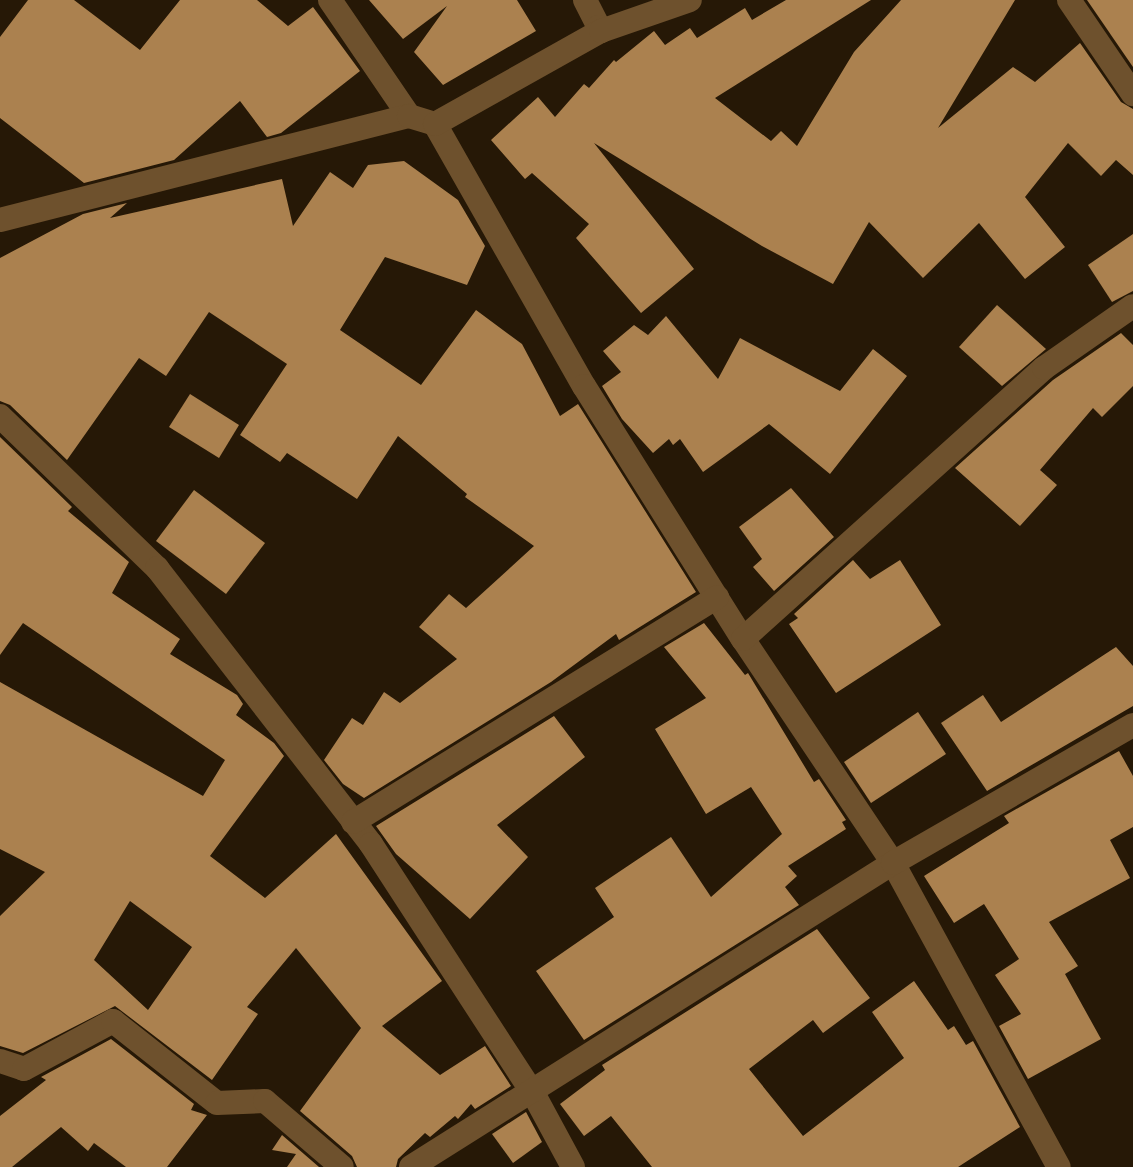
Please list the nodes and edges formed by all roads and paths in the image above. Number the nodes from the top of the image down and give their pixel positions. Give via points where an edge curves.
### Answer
1 (330, 0) edge
2 (585, 0) edge
3 (690, 0) edge
4 (1069, 0) edge
5 (599, 29) junction
6 (1133, 94) edge
7 (409, 116) junction
8 (435, 124) junction
9 (0, 198) edge
10 (24, 215) junction
11 (0, 220) edge
12 (1133, 306) edge
13 (0, 416) edge
14 (717, 597) junction
15 (743, 639) junction
16 (1133, 725) edge
17 (353, 822) junction
18 (893, 863) junction
19 (0, 1061) edge
20 (533, 1093) junction
21 (342, 1167) edge
22 (411, 1167) edge
23 (573, 1167) edge
24 (1059, 1167) edge

1 - 7 street
2 - 5 street
3 - 5 street
4 - 6 street
5 - 8 street
7 - 8 street
7 - 10 street
8 - 14 street via 584,386
9 - 10 street
10 - 11 street
12 - 15 street via 1044,368
13 - 17 street via 157,568
14 - 15 street
14 - 17 street
15 - 18 street
16 - 18 street
17 - 20 street
18 - 20 street
18 - 24 street
19 - 21 street via 24,1069 113,1021 217,1103 265,1101
20 - 22 street
20 - 23 street

